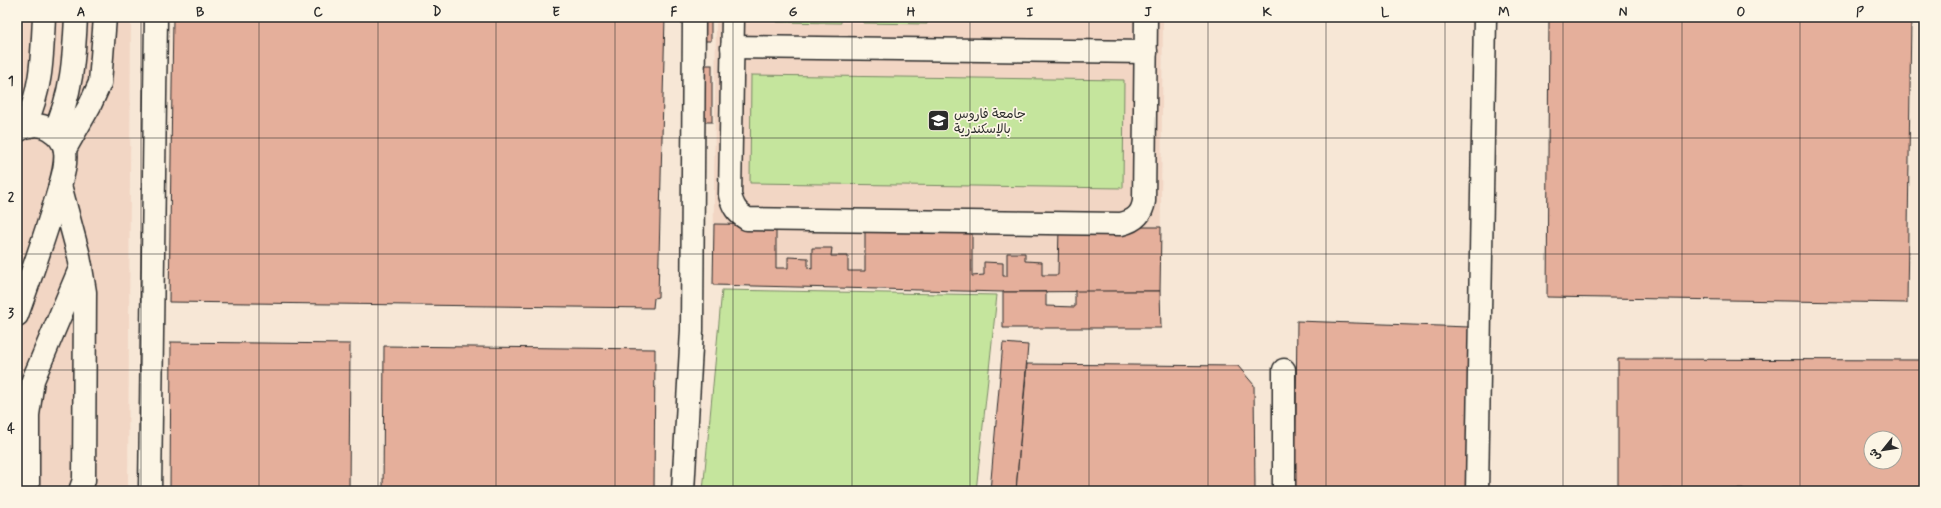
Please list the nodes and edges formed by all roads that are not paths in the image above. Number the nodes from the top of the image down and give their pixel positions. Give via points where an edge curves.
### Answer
1 (44, 17) edge
2 (76, 17) edge
3 (105, 17) edge
4 (156, 17) edge
5 (694, 17) edge
6 (733, 17) edge
7 (1146, 17) edge
8 (1485, 17) edge
9 (732, 47) junction
10 (1146, 52) junction
11 (21, 129) edge
12 (59, 141) junction
13 (60, 185) junction
14 (81, 266) junction
15 (17, 315) edge
16 (1284, 370) dead end
17 (28, 491) edge
18 (80, 491) edge
19 (150, 491) edge
20 (683, 491) edge
21 (1284, 491) edge
22 (1477, 491) edge

1 - 11 lane via 41,78 34,105
2 - 12 lane via 70,87 61,118
3 - 12 lane via 100,83 90,105
4 - 19 lane
5 - 20 lane via 692,330
6 - 9 lane
7 - 10 lane
8 - 22 lane
9 - 10 lane
9 - 10 lane via 732,206 747,219 781,220 1121,224 1135,219 1143,208 1144,201
11 - 12 lane via 37,125 46,128
12 - 13 lane via 65,165
13 - 14 lane
13 - 15 lane
14 - 17 lane via 33,380 28,415
14 - 18 lane via 85,306 84,484
16 - 21 lane

